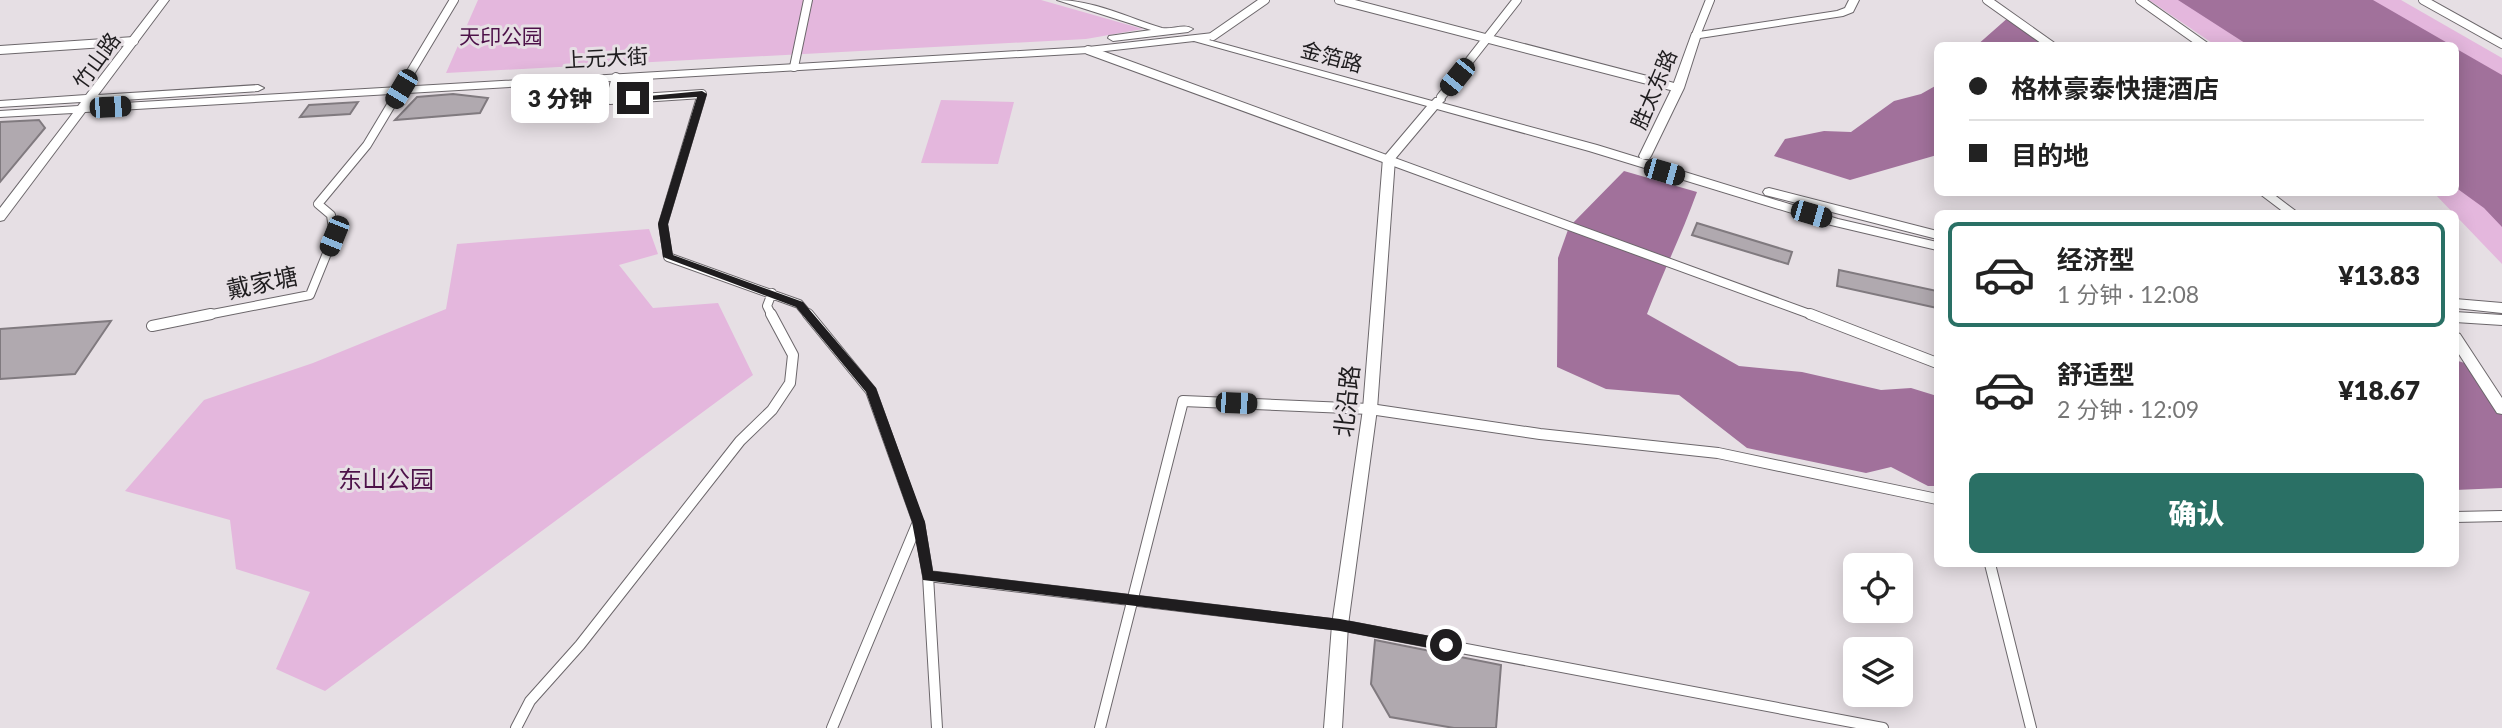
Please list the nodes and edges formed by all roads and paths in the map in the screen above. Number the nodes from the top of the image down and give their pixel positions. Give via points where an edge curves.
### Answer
1 (164, 0) edge
2 (454, 0) edge
3 (808, 0) edge
4 (1062, 0) edge
5 (1090, 0) edge
6 (1265, 0) edge
7 (1339, 0) edge
8 (1517, 0) edge
9 (1710, 0) edge
10 (1854, 0) edge
11 (1987, 0) edge
12 (2140, 0) edge
13 (2423, 0) edge
14 (1164, 30) junction
15 (1190, 34) junction
16 (1696, 35) junction
17 (1213, 36) junction
18 (1489, 38) junction
19 (134, 41) junction
20 (2046, 42) edge
21 (2200, 42) edge
22 (2502, 44) edge
23 (0, 50) edge
24 (1088, 50) junction
25 (795, 63) junction
26 (616, 77) junction
27 (404, 84) junction
28 (1678, 88) junction
29 (91, 98) junction
30 (1438, 101) junction
31 (0, 104) edge
32 (83, 109) junction
33 (0, 114) edge
34 (1595, 144) junction
35 (1645, 156) junction
36 (1389, 158) junction
37 (2269, 196) edge
38 (2288, 210) edge
39 (0, 216) edge
40 (1934, 234) edge
41 (1934, 245) edge
42 (772, 293) junction
43 (2459, 303) edge
44 (2502, 308) edge
45 (2459, 317) edge
46 (2502, 320) edge
47 (152, 326) dead end
48 (2459, 343) edge
49 (1934, 362) edge
50 (1370, 409) junction
51 (2502, 409) edge
52 (1934, 498) edge
53 (2502, 516) edge
54 (2459, 517) edge
55 (918, 522) junction
56 (1991, 567) edge
57 (928, 576) junction
58 (1132, 602) junction
59 (1340, 625) junction
60 (1843, 724) edge
61 (516, 728) edge
62 (832, 728) edge
63 (937, 728) edge
64 (1100, 728) edge
65 (1333, 728) edge
66 (1883, 728) edge
67 (2031, 728) edge

1 - 19 main road, 竹山路
2 - 27 street
3 - 25 street
4 - 14 main road, 金箔路
5 - 15 main road, 金箔路
6 - 17 street
7 - 18 street
8 - 18 street
9 - 16 street
10 - 16 main road, 胜太东路 via 1849,10 1839,14
11 - 20 street
12 - 21 street
13 - 22 street
14 - 15 main road, 金箔路
14 - 25 main road, 上元大街 via 1086,43
15 - 17 main road, 上元大街
15 - 24 main road, 上元大街
15 - 30 main road, 金箔路
16 - 28 main road, 胜太东路
17 - 30 main road, 金箔路
18 - 28 street
18 - 30 street
19 - 23 street
19 - 29 main road, 竹山路
24 - 25 main road, 上元大街
24 - 36 street
25 - 26 main road, 上元大街
25 - 27 main road, 上元大街
26 - 27 main road, 上元大街
26 - 42 street via 610,100 702,94 663,224 668,257
27 - 29 main road, 上元大街
27 - 32 main road, 上元大街
27 - 47 street, 戴家塘 via 367,145 318,204 331,215 334,236 310,295
28 - 35 main road, 胜太东路
29 - 31 main road, 上元大街
29 - 32 main road, 竹山路
30 - 34 main road, 金箔路
30 - 36 main road
32 - 33 main road, 上元大街
32 - 39 main road, 竹山路
34 - 35 main road
34 - 41 main road via 1835,222
35 - 40 main road via 1838,212
36 - 49 street
36 - 50 main road, 北沿路
37 - 38 street
42 - 55 street via 799,304 872,391
42 - 61 street via 767,306 793,355 790,383 530,701
43 - 44 main road
45 - 46 main road
48 - 51 main road
50 - 52 street via 1718,453
50 - 58 street via 1183,401
50 - 59 main road, 北沿路
53 - 54 street
55 - 57 street
55 - 62 street
56 - 67 street
57 - 58 street
57 - 63 street
58 - 59 street
58 - 64 street
59 - 60 street
59 - 65 main road, 北沿路
60 - 66 street

